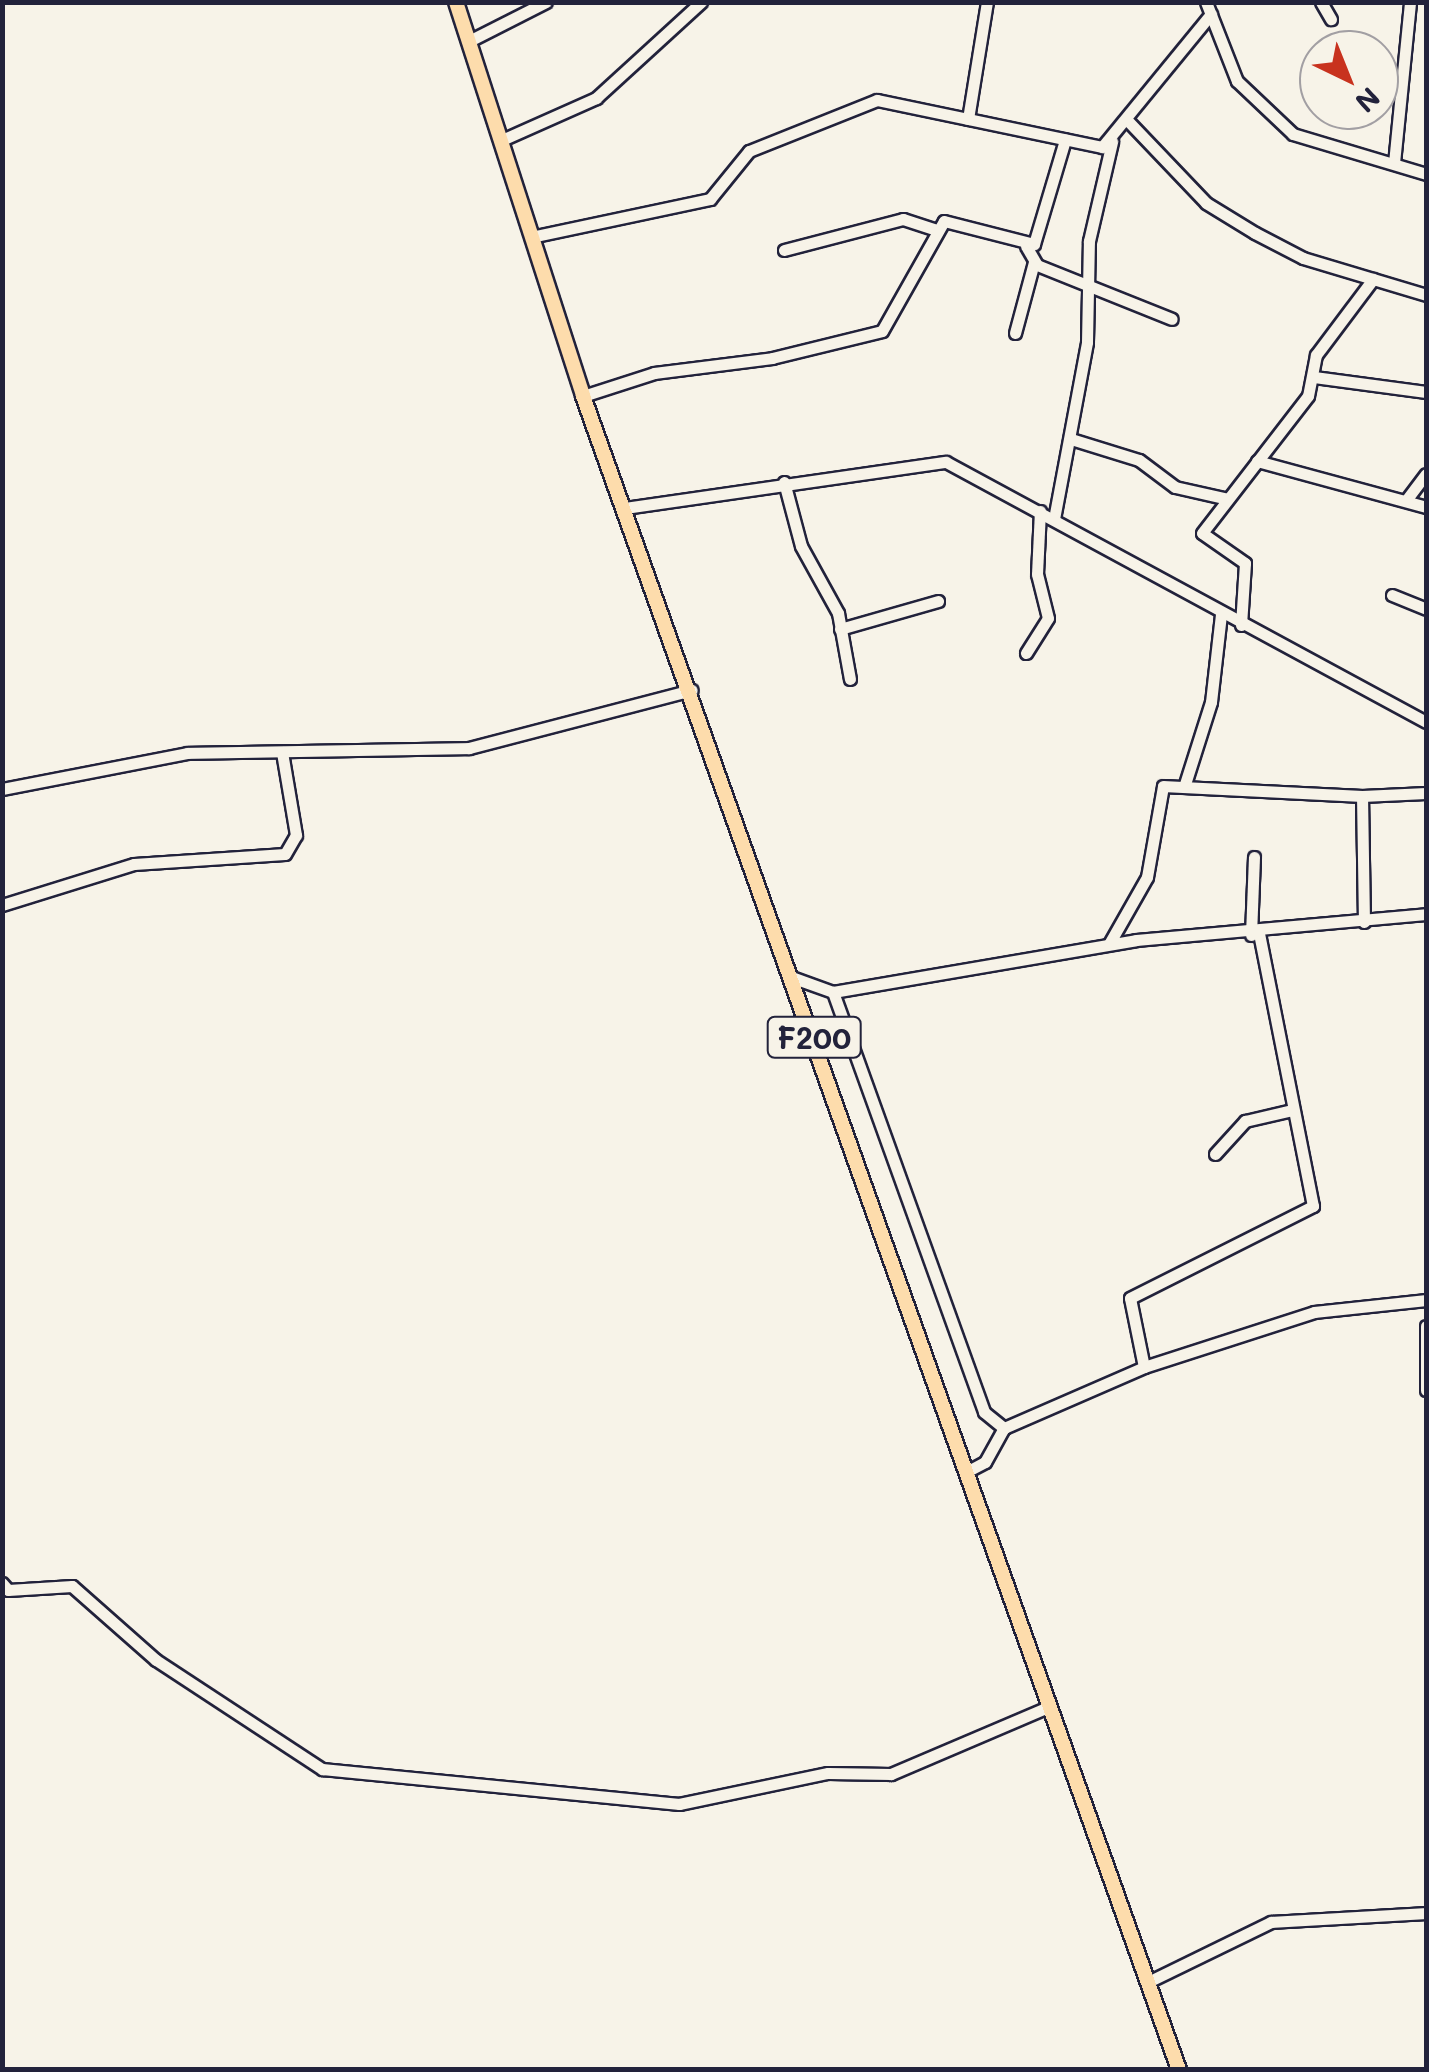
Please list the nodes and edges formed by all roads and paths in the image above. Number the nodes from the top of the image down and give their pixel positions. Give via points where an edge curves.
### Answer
1 (456, 2) edge
2 (546, 2) edge
3 (701, 2) edge
4 (987, 2) edge
5 (1320, 2) edge
6 (1410, 2) edge
7 (1208, 8) edge
8 (1330, 19) dead end
9 (469, 41) junction
10 (968, 118) junction
11 (1128, 121) junction
12 (504, 139) junction
13 (1065, 140) junction
14 (1112, 142) junction
15 (1394, 164) junction
16 (1426, 174) edge
17 (934, 229) junction
18 (531, 237) junction
19 (1026, 246) junction
20 (784, 250) dead end
21 (1034, 262) junction
22 (1373, 279) junction
23 (1088, 281) junction
24 (1426, 295) edge
25 (1172, 319) dead end
26 (1015, 332) dead end
27 (1314, 377) junction
28 (1426, 392) edge
29 (584, 396) junction
30 (1071, 440) junction
31 (1257, 461) junction
32 (1426, 474) edge
33 (784, 482) junction
34 (1228, 499) junction
35 (1407, 500) junction
36 (1426, 506) edge
37 (625, 508) junction
38 (1040, 512) junction
39 (1054, 519) junction
40 (1392, 595) dead end
41 (938, 601) dead end
42 (1426, 609) edge
43 (1222, 614) junction
44 (1241, 625) junction
45 (840, 629) junction
46 (1026, 654) dead end
47 (850, 679) dead end
48 (692, 690) junction
49 (1426, 722) edge
50 (282, 752) junction
51 (1185, 784) junction
52 (2, 790) edge
53 (1426, 793) edge
54 (1362, 796) junction
55 (1254, 857) dead end
56 (2, 905) edge
57 (1426, 914) edge
58 (1364, 922) junction
59 (1255, 934) junction
60 (1109, 944) junction
61 (794, 978) junction
62 (832, 992) junction
63 (1292, 1110) junction
64 (1216, 1154) dead end
65 (1426, 1300) edge
66 (1426, 1326) edge
67 (1144, 1368) junction
68 (1426, 1390) edge
69 (1004, 1428) junction
70 (968, 1471) junction
71 (2, 1582) edge
72 (1048, 1707) junction
73 (1426, 1914) edge
74 (1148, 1982) junction
75 (1179, 2070) edge

1 - 9 main road, F200
2 - 9 street
3 - 12 street via 596,98
4 - 10 street
5 - 8 street
6 - 15 street
7 - 11 street
7 - 15 street via 1238,80 1293,134
9 - 12 main road, F200
10 - 13 street
10 - 18 street via 871,102 748,151 710,199
11 - 14 street
11 - 22 street via 1211,206 1300,256
12 - 18 main road, F200
13 - 14 street
13 - 19 street via 1041,236
14 - 23 street
15 - 16 street
17 - 19 street via 944,221
17 - 20 street via 904,219
17 - 29 street via 882,331 772,358 654,373
18 - 29 main road, F200
19 - 21 street
21 - 23 street
21 - 26 street
22 - 24 street
22 - 27 street via 1316,355
23 - 25 street
23 - 30 street
27 - 28 street
27 - 31 street
29 - 37 main road, F200
30 - 34 street via 1140,460 1175,487
30 - 39 street
31 - 34 street
31 - 35 street
32 - 35 street
33 - 37 street
33 - 38 street via 946,462
33 - 45 street via 801,546
34 - 44 street via 1202,538 1245,563
35 - 36 street
37 - 48 main road, F200
38 - 39 street
38 - 46 street via 1037,574 1048,618
39 - 43 street
40 - 42 street
41 - 45 street
43 - 44 street
43 - 51 street via 1211,702
44 - 49 street
45 - 47 street
48 - 50 street via 469,748
48 - 61 main road, F200
50 - 52 street via 187,752
50 - 56 street via 296,836 286,854 134,864
51 - 54 street
51 - 60 street via 1164,786 1147,878
53 - 54 street
54 - 58 street
55 - 59 street
57 - 58 street
58 - 59 street
59 - 60 street
59 - 63 street
60 - 62 street
61 - 62 street
61 - 70 main road, F200
62 - 69 street via 984,1412
63 - 64 street via 1244,1120
63 - 67 street via 1313,1206 1130,1298
65 - 67 street via 1314,1312
66 - 68 street
67 - 69 street
69 - 70 street via 985,1462
70 - 72 main road, F200
71 - 72 street via 8,1590 72,1586 199,1692 322,1769 679,1804 828,1773 891,1774
72 - 74 main road, F200
73 - 74 street via 1271,1922
74 - 75 main road, F200

